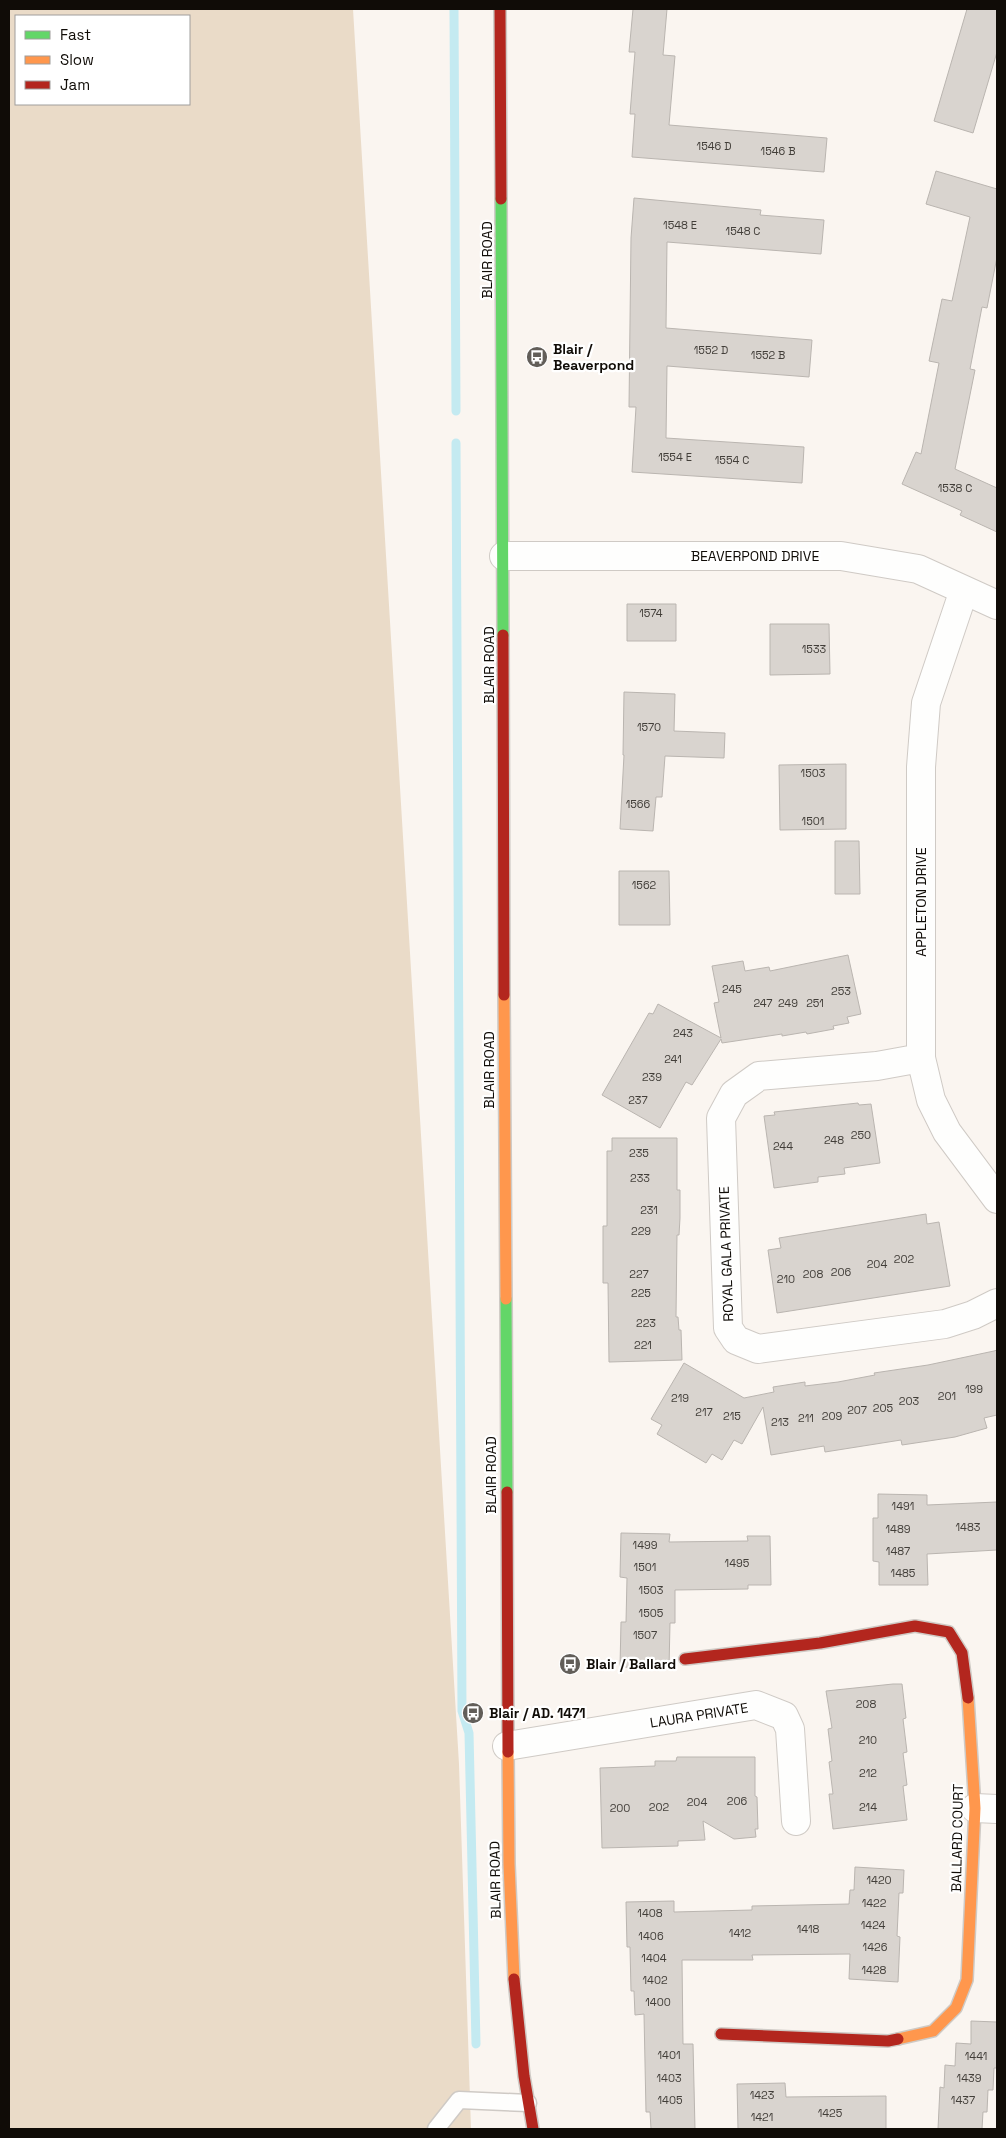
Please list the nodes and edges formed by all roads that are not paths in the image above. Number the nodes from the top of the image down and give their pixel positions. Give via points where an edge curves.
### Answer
1 (500, 9) edge
2 (504, 556) junction
3 (964, 590) junction
4 (997, 605) edge
5 (921, 1058) junction
6 (997, 1199) edge
7 (997, 1303) edge
8 (685, 1659) dead end
9 (507, 1746) junction
10 (986, 1809) edge
11 (796, 1821) dead end
12 (721, 2034) dead end
13 (528, 2104) junction
14 (436, 2129) edge
15 (532, 2129) edge

1 - 2 main road, BLAIR ROAD
2 - 3 street, BEAVERPOND DRIVE via 841,556 918,569
2 - 9 main road, BLAIR ROAD
3 - 4 street, BEAVERPOND DRIVE
3 - 5 street, APPLETON DRIVE via 926,703 921,767
5 - 6 street, APPLETON DRIVE via 931,1100 947,1132
5 - 7 street, ROYAL GALA PRIVATE via 877,1066 759,1076 734,1094 721,1118 728,1328 736,1340 758,1349 945,1324
8 - 10 main road, BALLARD COURT via 820,1643 915,1626 948,1632 962,1653
9 - 11 street, LAURA PRIVATE via 756,1705 784,1716 790,1729
9 - 13 main road, BLAIR ROAD via 511,1953
10 - 12 main road, BALLARD COURT via 967,1980 956,2008 933,2031 888,2041
13 - 14 lane via 459,2100
13 - 15 main road, BLAIR ROAD

